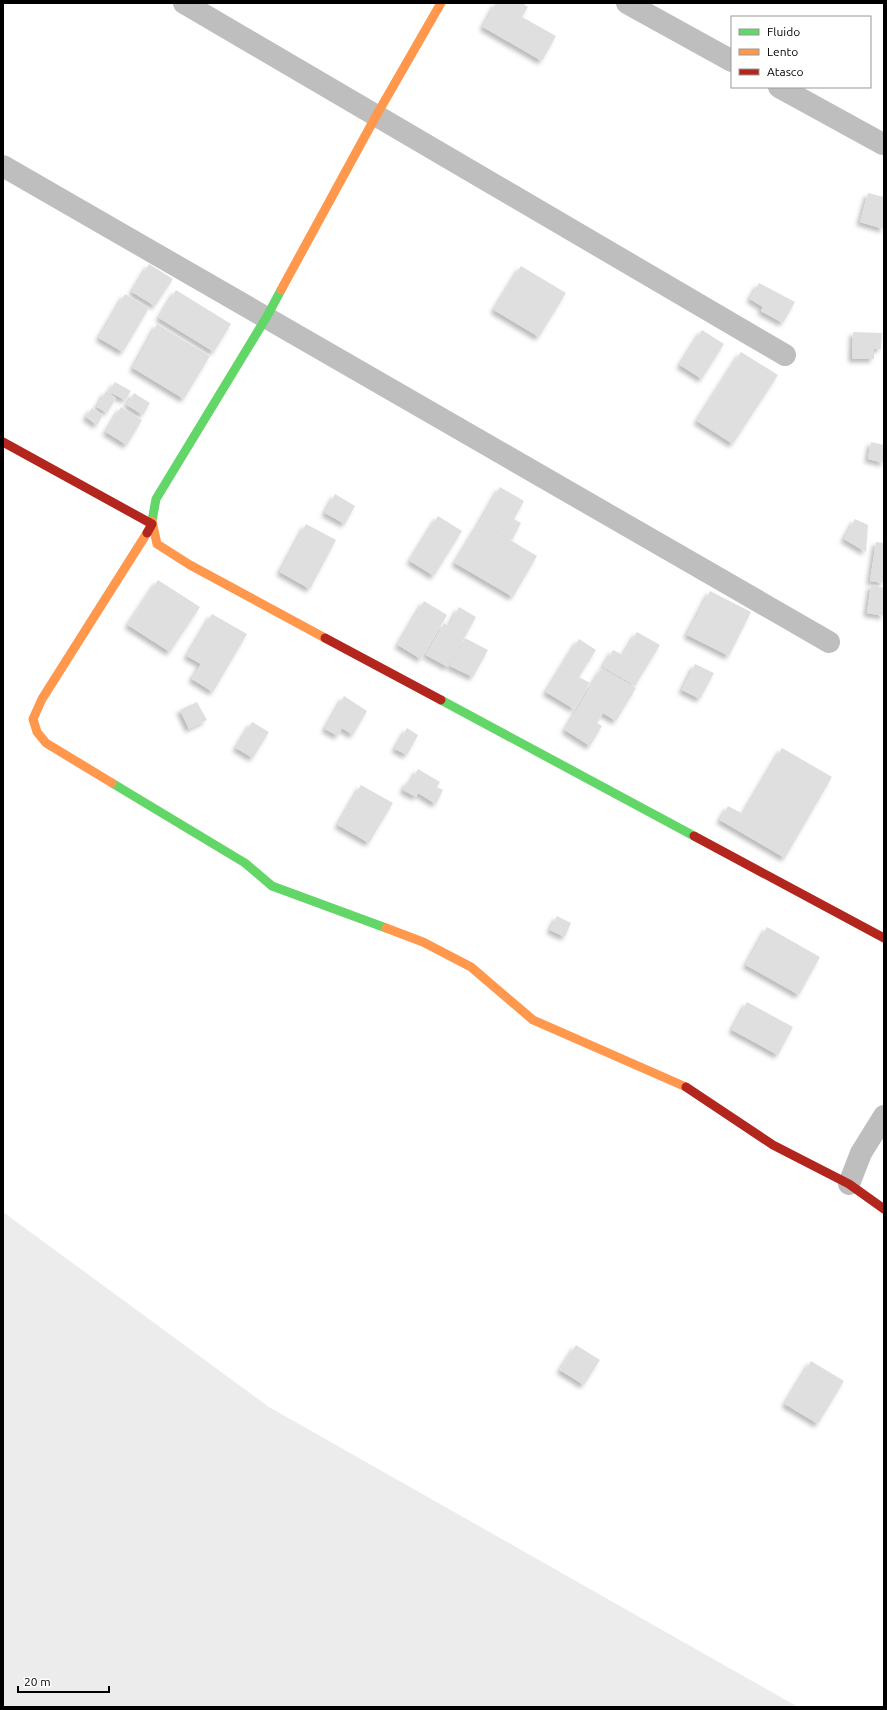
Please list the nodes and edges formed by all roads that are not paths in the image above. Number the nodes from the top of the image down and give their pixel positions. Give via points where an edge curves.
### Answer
1 (184, 3) edge
2 (442, 3) edge
3 (627, 3) edge
4 (731, 60) edge
5 (781, 88) edge
6 (376, 116) junction
7 (883, 144) dead end
8 (3, 166) edge
9 (266, 318) junction
10 (785, 355) dead end
11 (3, 442) edge
12 (152, 524) junction
13 (829, 642) dead end
14 (884, 938) edge
15 (884, 1116) edge
16 (849, 1184) junction
17 (884, 1209) edge

1 - 6 street
2 - 6 street
3 - 4 street
5 - 7 street
6 - 9 street
6 - 10 street
8 - 9 street
9 - 12 street via 156,499
9 - 13 street
11 - 12 street
12 - 14 street via 157,544 190,565
12 - 16 street via 42,699 33,719 37,732 46,743 245,863 272,886 424,942 471,967 533,1020 687,1087 773,1145
15 - 16 street via 861,1152
16 - 17 street

